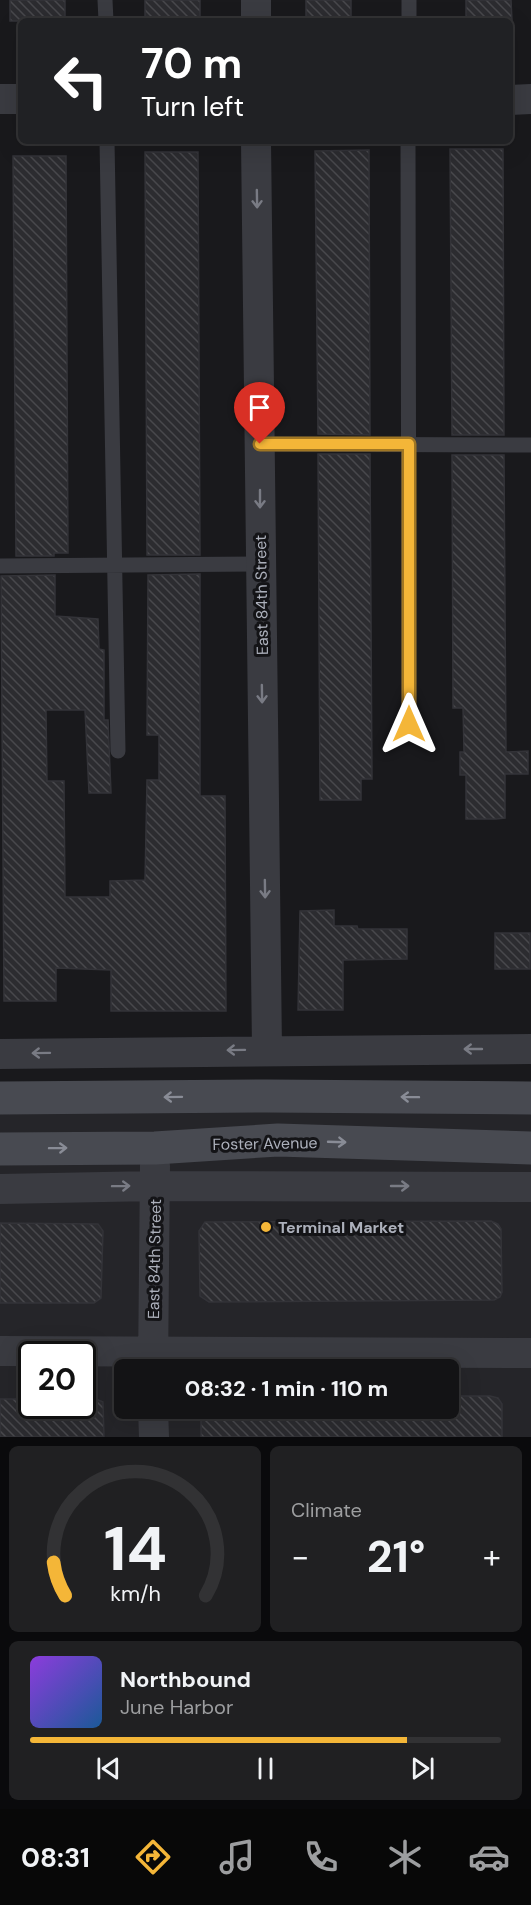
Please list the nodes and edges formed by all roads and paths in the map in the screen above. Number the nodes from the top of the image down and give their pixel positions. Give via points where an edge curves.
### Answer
1 (105, 0) edge
2 (256, 0) edge
3 (409, 0) edge
4 (106, 18) edge
5 (256, 18) edge
6 (409, 18) edge
7 (0, 99) edge
8 (18, 99) edge
9 (513, 99) edge
10 (531, 99) edge
11 (107, 144) edge
12 (256, 144) edge
13 (408, 144) edge
14 (260, 444) junction
15 (409, 444) junction
16 (531, 445) edge
17 (261, 564) junction
18 (115, 565) junction
19 (0, 566) edge
20 (409, 724) dead end
21 (118, 750) dead end
22 (531, 1049) edge
23 (267, 1050) junction
24 (0, 1054) edge
25 (0, 1098) edge
26 (531, 1098) edge
27 (155, 1148) junction
28 (531, 1148) edge
29 (0, 1149) edge
30 (155, 1185) junction
31 (531, 1187) edge
32 (0, 1190) edge
33 (0, 1351) edge
34 (531, 1353) edge
35 (135, 1359) edge
36 (152, 1359) edge
37 (206, 1359) edge
38 (153, 1419) edge
39 (154, 1437) edge

1 - 4 lane
2 - 5 street
3 - 6 lane
7 - 8 street
9 - 10 street
11 - 18 lane
12 -> 14 street, East 84th Street
13 - 15 lane
14 - 15 lane
14 -> 17 street, East 84th Street
15 - 16 lane
15 - 20 lane
17 - 18 lane
17 -> 23 street, East 84th Street
18 - 19 lane
18 - 21 lane
22 -> 23 street
23 -> 24 street
26 -> 25 main road
27 -> 28 main road, Foster Avenue via 278,1140
29 -> 27 main road, Foster Avenue
27 - 30 street, East 84th Street
30 -> 31 street
32 -> 30 street
30 - 36 street, East 84th Street
33 - 35 street
34 - 37 street
38 - 39 street

